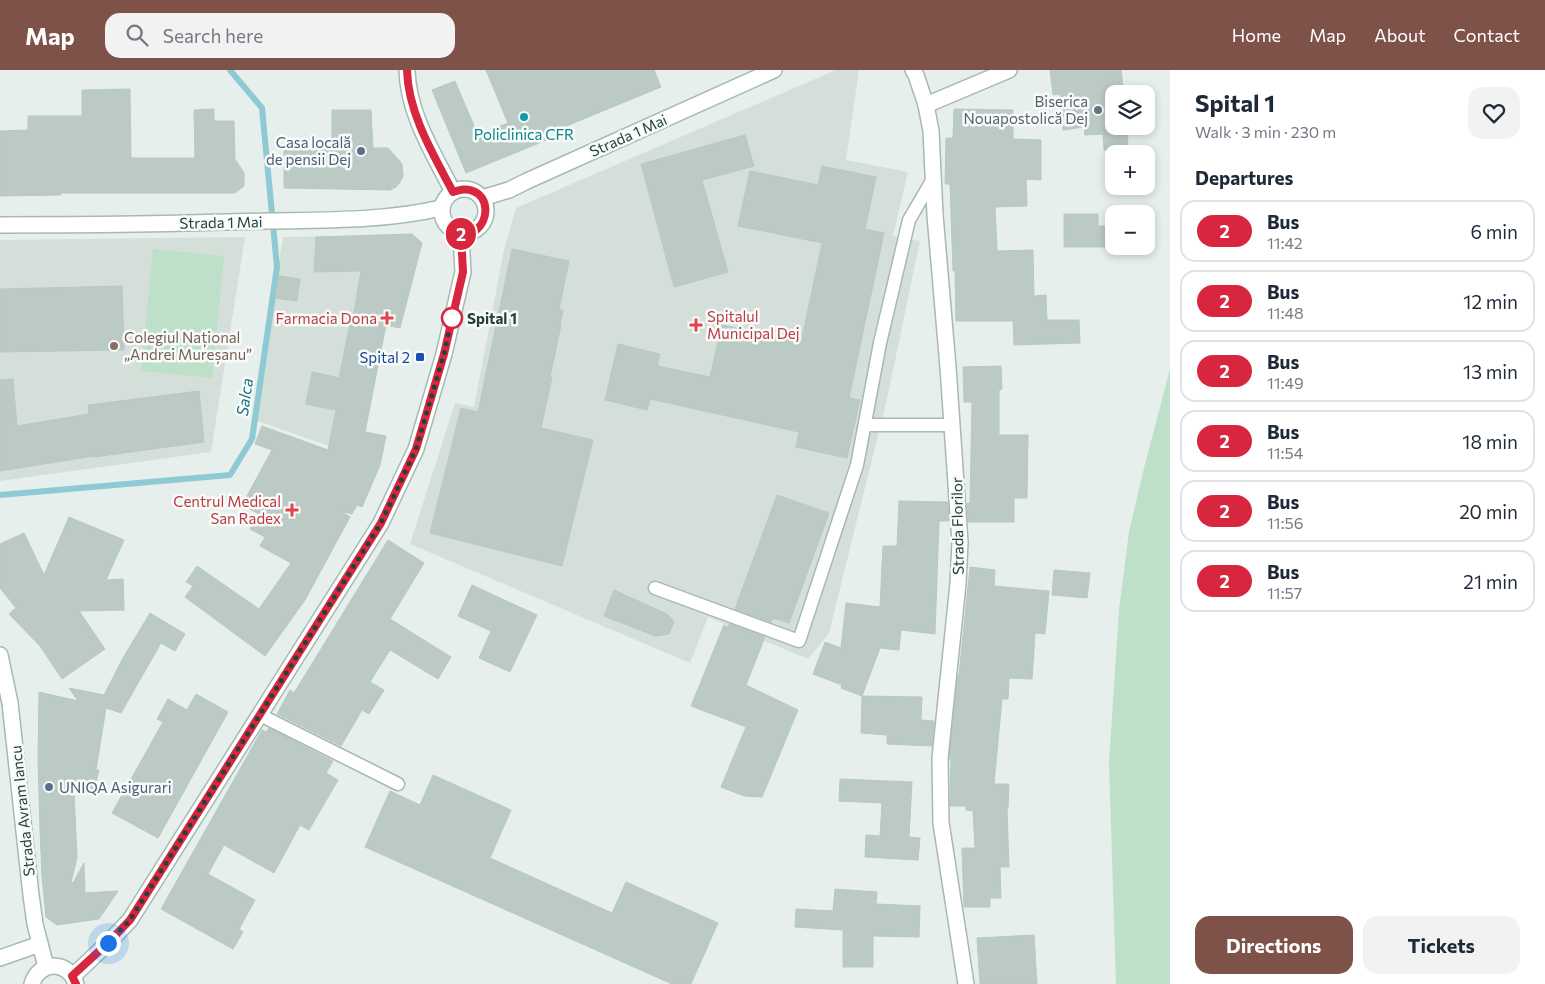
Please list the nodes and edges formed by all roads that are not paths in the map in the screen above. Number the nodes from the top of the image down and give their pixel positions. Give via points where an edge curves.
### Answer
1 (407, 70) edge
2 (774, 70) edge
3 (912, 70) edge
4 (1009, 70) edge
5 (926, 105) junction
6 (933, 179) junction
7 (453, 192) junction
8 (482, 198) junction
9 (441, 208) junction
10 (0, 225) edge
11 (461, 234) junction
12 (865, 425) junction
13 (953, 425) junction
14 (655, 588) dead end
15 (0, 655) edge
16 (260, 715) junction
17 (398, 784) dead end
18 (40, 944) junction
19 (0, 958) edge
20 (46, 967) junction
21 (74, 980) edge
22 (32, 984) edge
23 (966, 984) edge

1 - 7 street via 407,84 417,118
2 - 8 street, Strada 1 Mai via 509,190
3 - 5 street, Strada Florilor
4 - 5 street
5 - 6 street, Strada Florilor via 931,131
6 - 12 lane via 909,220 880,343
6 - 13 street, Strada Florilor
7 - 8 street via 463,189 474,191
7 - 9 street
8 - 11 street via 486,210 483,223 474,231
9 - 10 street, Strada 1 Mai via 416,214 304,220
9 - 11 street via 446,224
11 - 16 street via 463,272 444,354 416,449 381,523
12 - 13 lane
12 - 14 lane via 857,465 798,642
13 - 23 street, Strada Florilor via 960,542 940,758 940,799
15 - 18 street, Strada Avram Iancu via 10,703 30,895
16 - 17 lane
16 - 21 street via 130,920
18 - 19 street
18 - 20 street, Strada Avram Iancu
20 - 21 street via 64,968
20 - 22 street via 37,973

